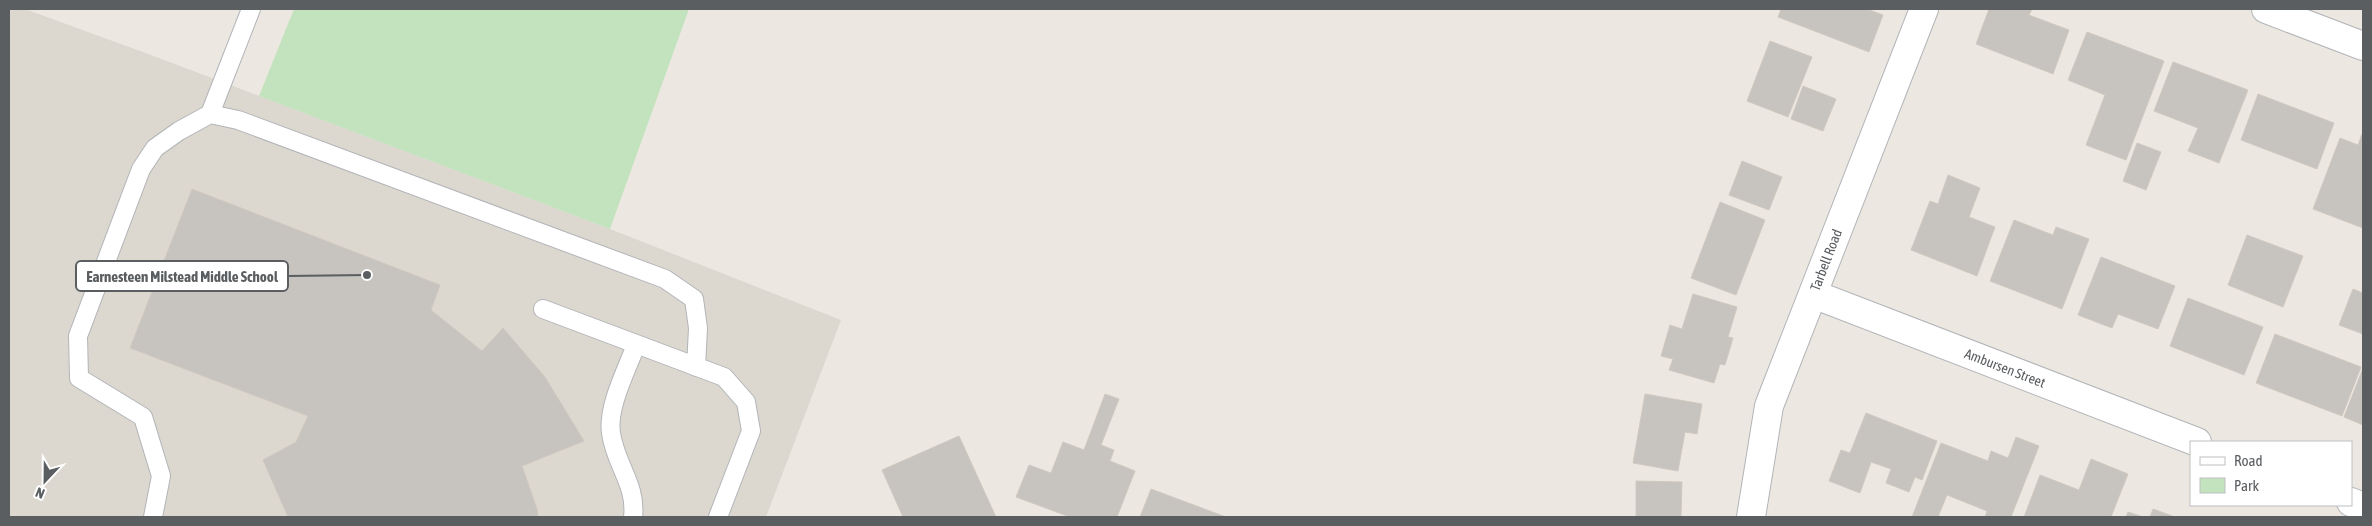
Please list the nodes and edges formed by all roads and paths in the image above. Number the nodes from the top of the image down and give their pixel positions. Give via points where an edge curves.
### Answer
1 (251, 9) edge
2 (1924, 9) edge
3 (2266, 9) edge
4 (2363, 46) edge
5 (210, 114) junction
6 (1813, 294) junction
7 (543, 310) dead end
8 (636, 345) junction
9 (696, 367) junction
10 (2194, 441) edge
11 (153, 517) edge
12 (633, 517) edge
13 (718, 517) edge
14 (1751, 517) edge

1 - 5 lane
2 - 6 street, Tarbell Road
3 - 4 street
5 - 9 lane via 246,123 665,279 694,298 698,328
5 - 11 lane via 179,130 156,148 141,170 78,336 79,378 143,417 161,476
6 - 10 street, Ambursen Street
6 - 14 street, Tarbell Road via 1769,406
7 - 8 lane
8 - 9 lane
8 - 12 lane via 615,398 611,431 616,455 633,493
9 - 13 lane via 724,377 746,402 751,431

